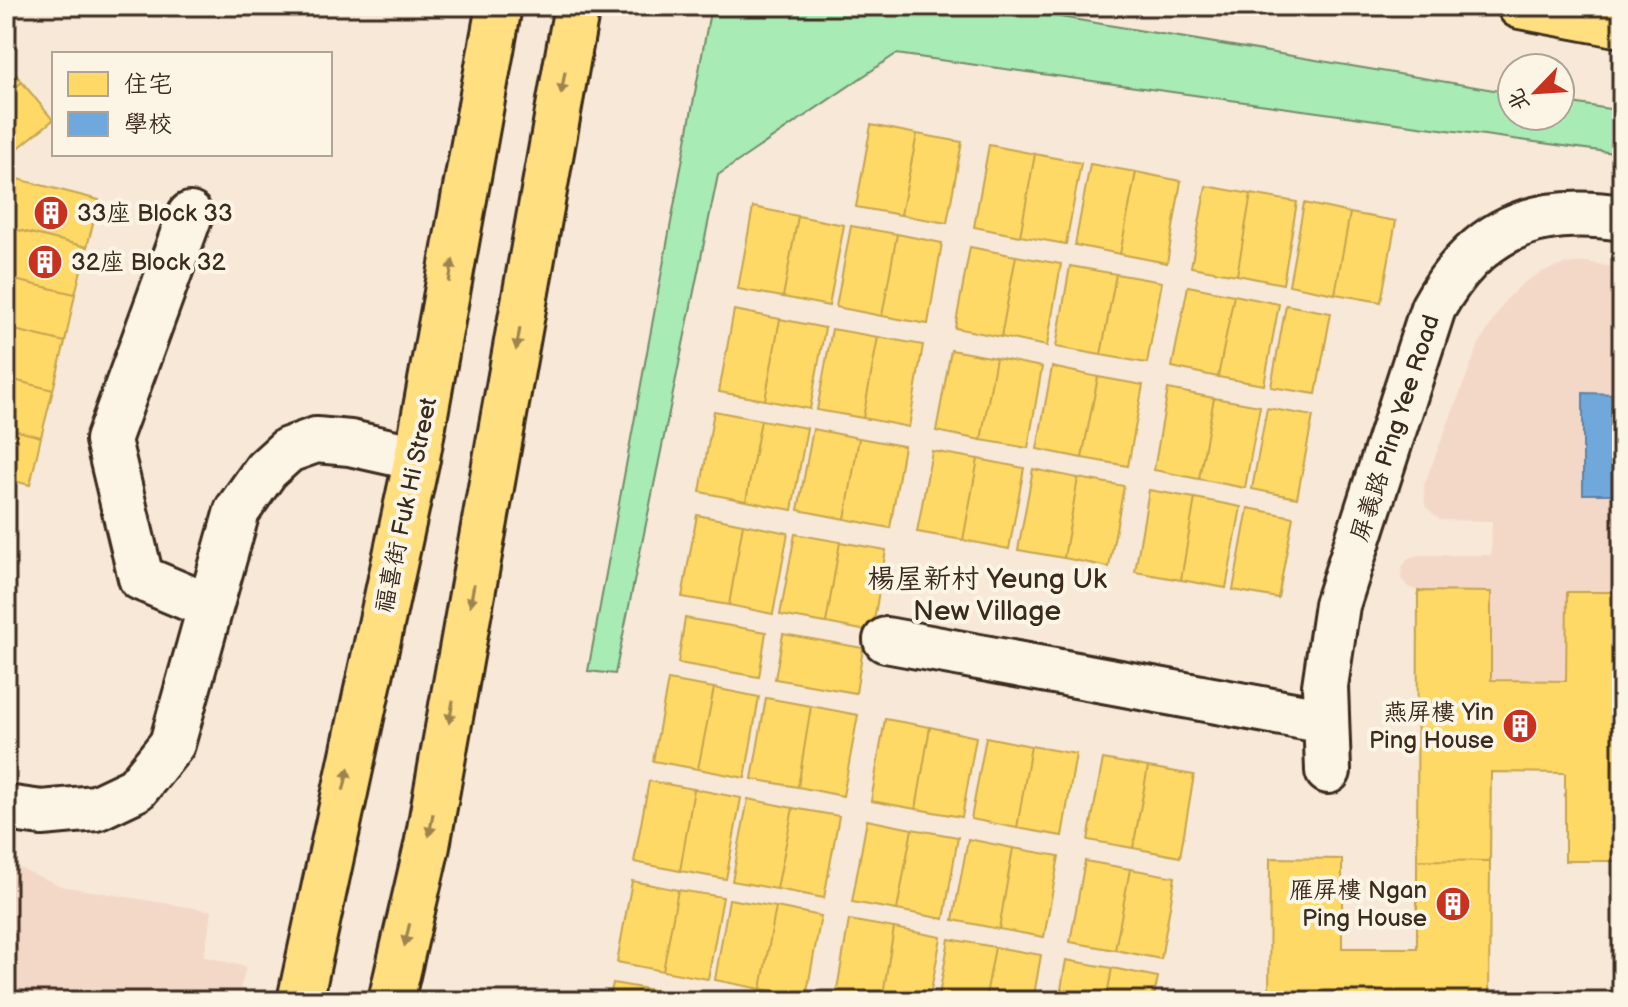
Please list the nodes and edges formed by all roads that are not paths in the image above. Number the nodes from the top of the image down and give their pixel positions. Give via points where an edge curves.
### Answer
1 (499, 6) edge
2 (577, 6) edge
3 (1520, 6) edge
4 (1622, 25) edge
5 (190, 215) dead end
6 (1622, 218) edge
7 (417, 458) junction
8 (210, 607) junction
9 (886, 640) dead end
10 (1326, 721) junction
11 (1328, 771) dead end
12 (6, 808) edge
13 (300, 1001) edge
14 (391, 1001) edge

7 -> 1 main road, 福喜街 Fuk Hi Street
2 -> 14 main road via 427,846
3 - 4 main road
5 - 8 street via 108,440 141,578
6 - 10 street, 屏義路 Ping Yee Road via 1588,213 1525,222 1470,256 1448,280 1433,308 1337,605 1325,686
7 - 8 street via 316,440 288,450 266,470 237,511
13 -> 7 main road, 福喜街 Fuk Hi Street
8 - 12 street via 172,744 136,789 96,808 42,813
9 - 10 street
10 - 11 street, 屏義路 Ping Yee Road

